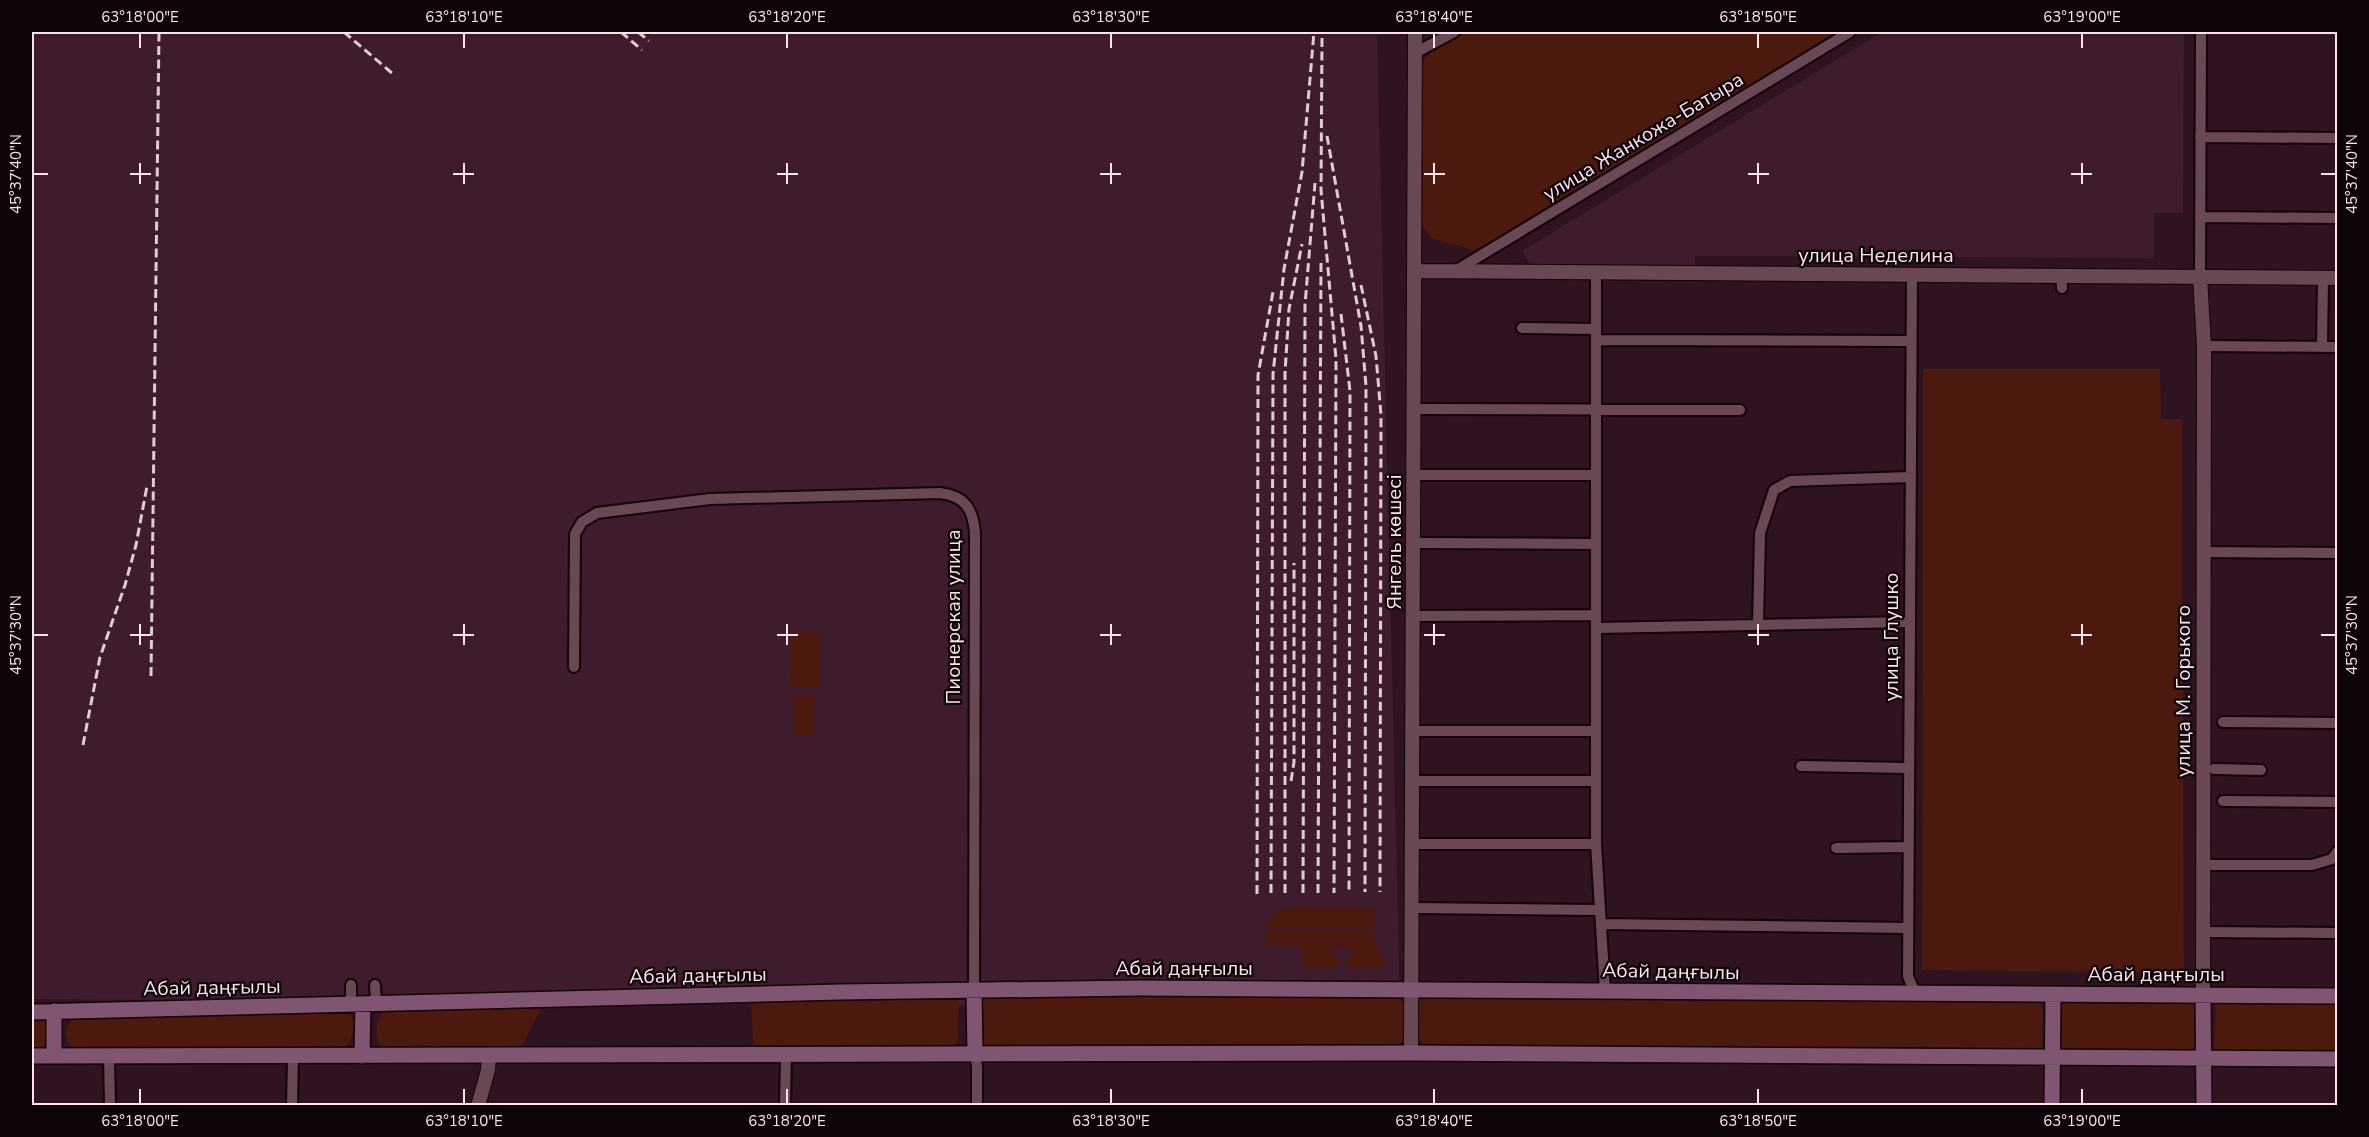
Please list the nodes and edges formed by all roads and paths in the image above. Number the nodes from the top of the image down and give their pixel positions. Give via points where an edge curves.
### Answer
1 (1415, 32) edge
2 (1454, 32) edge
3 (1850, 32) edge
4 (2200, 32) edge
5 (1415, 53) junction
6 (2200, 137) junction
7 (2337, 138) edge
8 (2200, 217) junction
9 (2337, 218) edge
10 (1414, 271) junction
11 (1455, 271) junction
12 (1596, 272) junction
13 (1912, 275) junction
14 (2200, 276) junction
15 (2322, 278) junction
16 (2337, 278) edge
17 (1522, 328) dead end
18 (1596, 335) junction
19 (1911, 341) junction
20 (2204, 346) junction
21 (2322, 346) junction
22 (2337, 347) edge
23 (1414, 409) junction
24 (1740, 410) dead end
25 (1596, 411) junction
26 (1414, 475) junction
27 (1596, 475) junction
28 (1910, 477) junction
29 (1413, 543) junction
30 (1596, 544) junction
31 (2204, 552) junction
32 (2337, 554) edge
33 (1596, 615) junction
34 (1413, 616) junction
35 (1909, 622) junction
36 (1758, 625) junction
37 (1596, 628) junction
38 (574, 667) dead end
39 (2223, 722) dead end
40 (2337, 723) edge
41 (1413, 731) junction
42 (1595, 731) junction
43 (1801, 766) dead end
44 (1908, 768) junction
45 (2214, 769) dead end
46 (2261, 770) dead end
47 (1413, 781) junction
48 (1596, 781) junction
49 (2223, 801) dead end
50 (2337, 802) edge
51 (1412, 844) junction
52 (1596, 844) junction
53 (1908, 847) junction
54 (1836, 848) dead end
55 (2337, 851) edge
56 (2204, 865) junction
57 (1412, 908) junction
58 (1598, 910) junction
59 (1601, 924) junction
60 (1908, 928) junction
61 (2204, 932) junction
62 (2337, 933) edge
63 (351, 985) dead end
64 (375, 985) dead end
65 (1412, 990) junction
66 (974, 991) junction
67 (1605, 991) junction
68 (1920, 994) junction
69 (2053, 995) junction
70 (2203, 995) junction
71 (2337, 996) edge
72 (363, 1004) junction
73 (54, 1011) junction
74 (32, 1012) edge
75 (786, 1053) junction
76 (975, 1053) junction
77 (1411, 1053) junction
78 (32, 1056) edge
79 (54, 1056) junction
80 (109, 1056) junction
81 (293, 1056) junction
82 (362, 1056) junction
83 (489, 1056) junction
84 (2053, 1058) junction
85 (2204, 1058) junction
86 (2337, 1059) edge
87 (110, 1106) edge
88 (292, 1106) edge
89 (478, 1106) edge
90 (785, 1106) edge
91 (977, 1106) edge
92 (2052, 1106) edge
93 (2204, 1106) edge

1 - 5 street, Янгель көшесі
2 - 5 street
3 - 11 street, улица Жанкожа-Батыра
4 - 6 street
5 - 10 street, Янгель көшесі
6 - 7 street
6 - 8 street
8 - 9 street
8 - 14 street
10 - 11 street, улица Неделина
10 - 23 street, Янгель көшесі
11 - 12 street, улица Неделина
12 - 13 street, улица Неделина
12 - 18 street
13 - 14 street, улица Неделина via 2062,282
13 - 19 street, улица Глушко
14 - 15 street, улица Неделина
14 - 20 street, улица М. Горького
15 - 16 street, улица Неделина
15 - 21 street
17 - 18 street
18 - 19 street
18 - 25 street
19 - 28 street, улица Глушко
20 - 21 street
20 - 31 street, улица М. Горького
21 - 22 street
23 - 25 street
23 - 26 street, Янгель көшесі
24 - 25 street
25 - 27 street
26 - 27 street
26 - 29 street, Янгель көшесі
27 - 30 street
28 - 35 street, улица Глушко
28 - 36 street via 1790,481 1774,490 1760,533
29 - 30 street
29 - 34 street, Янгель көшесі
30 - 33 street
31 - 32 street
31 - 56 street, улица М. Горького
33 - 34 street
33 - 37 street
34 - 41 street, Янгель көшесі
35 - 36 street
35 - 44 street, улица Глушко
36 - 37 street
37 - 42 street
38 - 66 street, Пионерская улица via 575,534 582,522 597,513 722,498 940,493 959,497 967,504 975,533
39 - 40 street
41 - 42 street
41 - 47 street, Янгель көшесі
42 - 48 street
43 - 44 street
44 - 53 street, улица Глушко
45 - 46 street
47 - 48 street
47 - 51 street, Янгель көшесі
48 - 52 street
49 - 50 street
51 - 52 street
51 - 57 street, Янгель көшесі
52 - 58 street
53 - 54 street
53 - 60 street, улица Глушко
55 - 56 street via 2332,859 2312,865
56 - 61 street, улица М. Горького
57 - 58 street
57 - 65 street, Янгель көшесі
58 - 59 street
59 - 60 street
59 - 67 street
60 - 68 street, улица Глушко via 1908,976
61 - 62 street
61 - 70 street, улица М. Горького
63 - 72 street
64 - 72 street
65 - 66 main road, Абай даңғылы
65 - 67 main road, Абай даңғылы
65 - 77 street, Янгель көшесі
66 - 72 main road, Абай даңғылы
66 - 76 main road, Пионерская улица
67 - 68 main road, Абай даңғылы
68 - 69 main road, Абай даңғылы
69 - 70 main road, Абай даңғылы
69 - 84 main road
70 - 71 main road, Абай даңғылы
70 - 85 main road, улица М. Горького
72 - 73 main road, Абай даңғылы
72 - 82 main road
73 - 74 main road, Абай даңғылы
73 - 79 main road
75 - 76 main road
75 - 83 main road
75 - 90 street
76 - 77 main road
76 - 91 street
77 - 84 main road
78 - 79 main road
79 - 80 main road
80 - 81 main road
80 - 87 street
81 - 82 main road
81 - 88 street
82 - 83 main road
83 - 89 street
84 - 85 main road
84 - 92 main road
85 - 86 main road
85 - 93 main road, улица М. Горького

